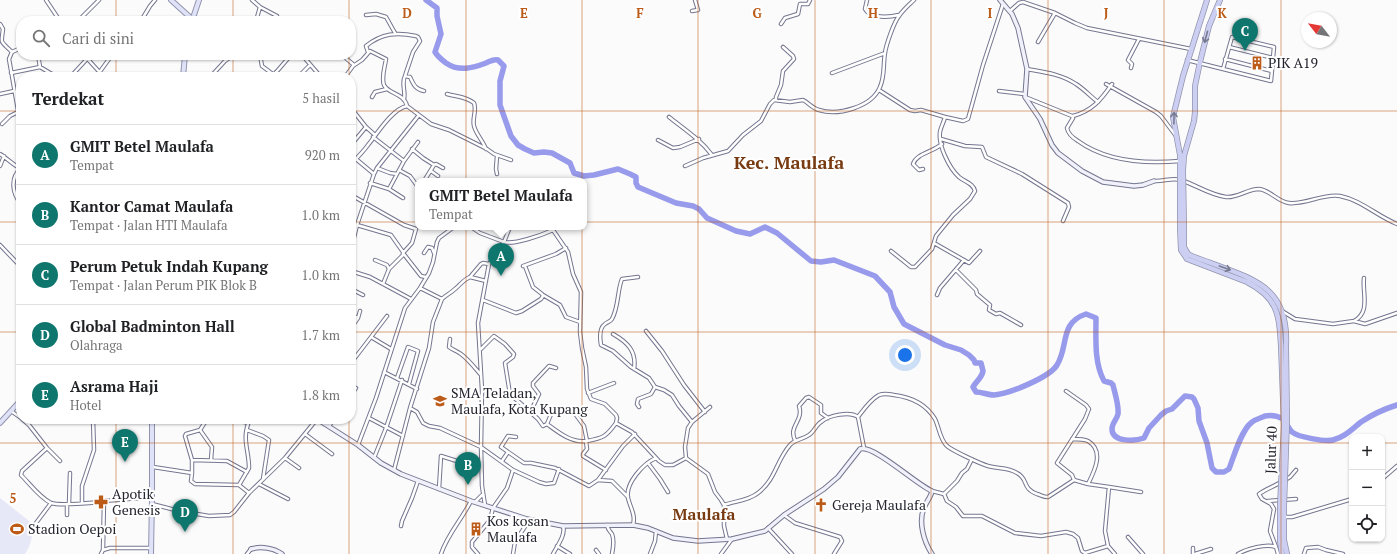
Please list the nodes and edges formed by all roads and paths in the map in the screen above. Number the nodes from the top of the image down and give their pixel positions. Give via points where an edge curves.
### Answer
1 (46, 0) edge
2 (99, 0) edge
3 (155, 0) edge
4 (171, 0) edge
5 (199, 0) edge
6 (252, 0) edge
7 (695, 0) edge
8 (810, 0) edge
9 (868, 0) edge
10 (914, 0) edge
11 (1000, 0) edge
12 (1207, 0) edge
13 (1220, 0) edge
14 (1003, 4) junction
15 (260, 7) junction
16 (692, 11) dead end
17 (1009, 11) junction
18 (1055, 13) junction
19 (366, 15) dead end
20 (899, 15) junction
21 (57, 16) edge
22 (83, 16) edge
23 (144, 16) edge
24 (188, 16) edge
25 (193, 16) edge
26 (257, 16) edge
27 (277, 16) dead end
28 (0, 24) edge
29 (781, 24) dead end
30 (395, 33) junction
31 (1139, 39) junction
32 (1038, 42) dead end
33 (783, 47) dead end
34 (1229, 47) junction
35 (1191, 49) junction
36 (16, 50) edge
37 (12, 52) junction
38 (368, 52) junction
39 (885, 53) junction
40 (1273, 58) junction
41 (1225, 59) junction
42 (39, 60) edge
43 (86, 60) edge
44 (88, 60) edge
45 (108, 60) edge
46 (185, 60) edge
47 (226, 60) edge
48 (261, 60) edge
49 (287, 60) edge
50 (306, 60) edge
51 (348, 60) edge
52 (1188, 60) junction
53 (1200, 62) junction
54 (310, 65) junction
55 (354, 65) junction
56 (40, 67) junction
57 (1131, 68) dead end
58 (1027, 69) junction
59 (1223, 69) junction
60 (1272, 71) junction
61 (48, 72) edge
62 (75, 72) edge
63 (100, 72) joint
64 (183, 72) edge
65 (215, 72) edge
66 (270, 72) edge
67 (277, 72) edge
68 (303, 72) edge
69 (316, 72) edge
70 (349, 72) edge
71 (11, 73) junction
72 (832, 73) dead end
73 (405, 76) junction
74 (1106, 84) dead end
75 (1111, 85) junction
76 (388, 89) junction
77 (879, 90) junction
78 (14, 91) junction
79 (424, 91) dead end
80 (999, 91) dead end
81 (0, 94) edge
82 (447, 94) dead end
83 (1024, 95) junction
84 (372, 97) dead end
85 (404, 99) junction
86 (776, 100) junction
87 (16, 102) edge
88 (1098, 102) junction
89 (407, 106) junction
90 (16, 113) edge
91 (419, 114) junction
92 (356, 115) edge
93 (1073, 116) junction
94 (669, 117) dead end
95 (945, 117) junction
96 (2, 124) dead end
97 (366, 127) junction
98 (374, 136) junction
99 (1177, 138) junction
100 (356, 139) edge
101 (941, 139) junction
102 (658, 140) dead end
103 (699, 140) junction
104 (418, 142) dead end
105 (942, 144) junction
106 (412, 149) junction
107 (487, 149) junction
108 (390, 151) junction
109 (0, 154) edge
110 (712, 155) junction
111 (4, 156) junction
112 (497, 156) junction
113 (356, 159) joint
114 (511, 160) dead end
115 (404, 161) junction
116 (1180, 162) junction
117 (434, 165) junction
118 (0, 166) edge
119 (16, 166) edge
120 (685, 166) dead end
121 (377, 168) junction
122 (443, 168) dead end
123 (923, 169) dead end
124 (398, 170) junction
125 (1181, 170) junction
126 (431, 171) junction
127 (16, 173) edge
128 (374, 174) junction
129 (397, 174) junction
130 (497, 174) dead end
131 (438, 176) dead end
132 (426, 178) edge
133 (1154, 181) joint
134 (370, 183) junction
135 (415, 183) edge
136 (389, 189) junction
137 (16, 196) edge
138 (356, 198) edge
139 (403, 198) dead end
140 (365, 202) junction
141 (1063, 221) dead end
142 (1397, 224) edge
143 (357, 225) junction
144 (1182, 228) junction
145 (356, 229) edge
146 (415, 229) edge
147 (416, 230) edge
148 (450, 230) edge
149 (476, 230) edge
150 (509, 230) edge
151 (553, 230) joint
152 (504, 242) junction
153 (934, 243) junction
154 (0, 245) edge
155 (566, 248) junction
156 (891, 251) dead end
157 (980, 251) dead end
158 (403, 253) junction
159 (424, 253) dead end
160 (434, 253) junction
161 (374, 260) dead end
162 (964, 260) junction
163 (16, 262) edge
164 (489, 264) junction
165 (389, 269) junction
166 (956, 270) junction
167 (356, 273) edge
168 (426, 277) junction
169 (470, 277) junction
170 (638, 277) dead end
171 (1364, 278) dead end
172 (486, 281) junction
173 (383, 284) junction
174 (420, 288) junction
175 (356, 292) edge
176 (363, 295) dead end
177 (543, 295) junction
178 (937, 295) dead end
179 (410, 299) junction
180 (442, 299) junction
181 (483, 300) junction
182 (360, 310) dead end
183 (1282, 311) junction
184 (1397, 313) edge
185 (387, 316) dead end
186 (358, 318) joint
187 (356, 321) edge
188 (1354, 321) junction
189 (580, 322) junction
190 (1021, 325) dead end
191 (646, 331) dead end
192 (613, 334) dead end
193 (371, 337) junction
194 (450, 339) dead end
195 (1284, 346) junction
196 (481, 348) junction
197 (391, 349) junction
198 (356, 356) edge
199 (556, 368) dead end
200 (634, 369) junction
201 (384, 372) junction
202 (482, 376) junction
203 (397, 378) junction
204 (402, 380) junction
205 (409, 384) junction
206 (614, 384) dead end
207 (655, 387) junction
208 (417, 389) junction
209 (482, 390) junction
210 (1066, 391) dead end
211 (588, 393) junction
212 (510, 394) junction
213 (16, 407) edge
214 (639, 407) dead end
215 (710, 407) dead end
216 (410, 408) junction
217 (12, 411) junction
218 (552, 412) dead end
219 (705, 412) junction
220 (530, 413) junction
221 (16, 414) edge
222 (576, 415) dead end
223 (858, 417) junction
224 (369, 418) junction
225 (828, 418) junction
226 (692, 422) junction
227 (616, 423) junction
228 (28, 424) edge
229 (93, 424) edge
230 (152, 424) edge
231 (204, 424) edge
232 (248, 424) edge
233 (313, 424) edge
234 (326, 424) edge
235 (547, 424) junction
236 (0, 425) edge
237 (329, 426) joint
238 (386, 428) junction
239 (200, 430) junction
240 (247, 430) junction
241 (305, 434) junction
242 (635, 434) junction
243 (403, 436) junction
244 (516, 437) dead end
245 (1072, 439) junction
246 (795, 440) junction
247 (587, 441) junction
248 (358, 445) junction
249 (481, 446) junction
250 (47, 448) junction
251 (864, 448) junction
252 (508, 452) junction
253 (332, 454) dead end
254 (285, 458) junction
255 (374, 458) junction
256 (657, 458) junction
257 (686, 458) junction
258 (972, 459) junction
259 (192, 460) junction
260 (211, 460) junction
261 (60, 461) dead end
262 (502, 461) junction
263 (460, 462) dead end
264 (648, 463) junction
265 (1397, 466) edge
266 (152, 467) junction
267 (299, 468) dead end
268 (559, 469) junction
269 (394, 470) junction
270 (513, 470) junction
271 (606, 470) junction
272 (1296, 470) dead end
273 (192, 472) junction
274 (247, 472) junction
275 (70, 473) dead end
276 (1385, 476) edge
277 (263, 479) junction
278 (598, 480) junction
279 (1074, 480) junction
280 (418, 481) junction
281 (259, 484) junction
282 (1088, 484) junction
283 (239, 485) junction
284 (1109, 487) junction
285 (439, 489) junction
286 (932, 491) junction
287 (668, 492) dead end
288 (1141, 492) dead end
289 (249, 493) junction
290 (944, 494) junction
291 (482, 495) junction
292 (628, 496) junction
293 (152, 497) junction
294 (1296, 498) dead end
295 (1349, 498) edge
296 (288, 499) dead end
297 (104, 501) junction
298 (471, 501) junction
299 (475, 502) junction
300 (1267, 502) junction
301 (51, 503) junction
302 (82, 503) junction
303 (68, 504) junction
304 (152, 504) junction
305 (724, 505) junction
306 (485, 506) junction
307 (1282, 506) junction
308 (493, 508) junction
309 (68, 515) dead end
310 (784, 515) junction
311 (1283, 517) junction
312 (527, 519) junction
313 (36, 522) dead end
314 (633, 525) junction
315 (401, 526) dead end
316 (563, 526) junction
317 (607, 526) junction
318 (768, 528) junction
319 (656, 531) junction
320 (1128, 536) dead end
321 (727, 539) junction
322 (732, 539) junction
323 (557, 546) junction
324 (1108, 546) junction
325 (1276, 547) junction
326 (151, 548) junction
327 (1193, 548) dead end
328 (1210, 549) dead end
329 (103, 550) junction
330 (251, 550) joint
331 (596, 550) dead end
332 (101, 554) edge
333 (151, 554) edge
334 (247, 554) edge
335 (282, 554) edge
336 (441, 554) edge
337 (478, 554) edge
338 (513, 554) edge
339 (553, 554) edge
340 (570, 554) edge
341 (599, 554) edge
342 (612, 554) edge
343 (650, 554) edge
344 (721, 554) edge
345 (792, 554) edge
346 (834, 554) edge
347 (932, 554) edge
348 (1115, 554) edge
349 (1143, 554) edge
350 (1194, 554) edge
351 (1238, 554) edge
352 (1278, 554) edge
353 (1282, 554) edge
354 (1287, 554) edge
355 (1304, 554) edge
356 (1343, 554) edge

1 - 21 street
2 - 22 street
3 - 23 street
4 - 24 main road
5 - 25 main road
6 - 15 street
7 - 16 street via 698,10
8 - 29 street via 808,4 800,4 798,14 785,18
9 - 20 street via 865,9 869,13 882,17
10 - 20 street
11 - 14 street
12 - 35 highway
13 -> 53 highway via 1209,26
14 - 17 street
14 - 95 street via 982,65 968,119 963,121
15 - 26 street
15 - 27 street
17 - 18 street via 1022,2
17 - 58 street via 1016,21
18 - 31 street via 1087,28
18 - 32 street
19 - 30 street via 386,17
20 - 39 street
28 - 37 street via 4,29 2,44
30 - 38 street via 368,44
30 - 73 street via 416,36 420,41 413,52
31 - 35 street
31 - 57 street via 1128,60 1132,64
33 - 86 street via 794,59 783,71
34 - 40 street
34 - 40 street via 1232,37 1274,47
34 - 41 street
35 - 52 highway
36 - 37 street
37 - 71 street via 9,59
38 - 55 street
38 - 76 street via 386,59 383,78
39 - 72 street
39 - 77 street via 883,78
40 - 60 street
41 - 59 street
41 - 60 street
42 - 56 street
43 - 62 street
44 - 63 street
45 - 63 street
46 - 64 main road
47 - 65 street
48 - 66 street via 262,66
49 - 67 street
50 - 54 street
51 - 55 street
52 - 53 street
99 -> 52 highway via 1173,116
53 - 59 street
53 - 125 highway via 1195,86 1194,121
54 - 68 street
54 - 69 street
55 - 70 street
56 - 61 street
56 - 71 street
58 - 83 street
58 - 88 street via 1056,74 1067,79
59 - 60 street via 1271,81
71 - 78 street
73 - 79 street via 410,77 418,90
73 - 85 street
74 - 75 street
75 - 88 street
75 - 99 street via 1161,116
76 - 84 street via 375,92
76 - 85 street
77 - 86 street via 861,106 837,111 818,110 803,100
77 - 95 street via 910,110 922,110
78 - 81 street
78 - 87 street
80 - 83 street
82 - 107 street via 474,103 474,126
83 - 93 street
83 - 133 street via 1058,153 1082,171 1103,182 1143,186
85 - 89 street
86 - 110 street via 770,104 761,121 728,150
88 - 93 street via 1092,109
89 - 91 street
89 - 98 street via 402,107
90 - 96 street
91 - 107 street via 431,124
91 - 108 street
92 - 97 street
93 - 116 street via 1067,128 1068,133 1096,152 1157,163
94 - 103 street
95 - 101 street via 940,131
97 - 98 street
97 - 100 street
98 - 108 street
98 - 113 street
99 - 116 highway
101 - 105 street
101 - 141 street via 965,146 982,147 986,157 1022,174 1068,203 1069,207
102 - 103 street via 673,148
103 - 110 street
104 - 106 street
105 - 123 street via 915,160 913,164 916,168
105 - 153 street via 951,168 975,191 936,236
106 - 115 street
106 - 117 street
107 - 112 street
108 - 115 street
108 - 121 street
109 - 111 street
110 - 120 street
111 - 118 street
111 - 119 street
112 - 114 street
112 - 130 street
113 - 128 street
115 - 124 street
116 - 125 highway
117 - 122 street
117 - 126 street
121 - 128 street
121 - 129 street
124 - 129 street
124 - 135 street via 410,176
125 - 144 highway, bridge
126 - 131 street
126 - 132 street
127 - 137 street via 13,180
128 - 134 street
129 - 136 street
133 - 142 street via 1178,179 1227,197 1260,189 1290,203 1339,196 1352,200
134 - 136 street
134 - 140 street
136 - 139 street
138 - 140 street
140 - 143 street
140 - 146 street
143 - 145 street
143 - 158 street via 391,235
144 -> 183 highway via 1184,248 1188,254 1260,284 1270,292
144 - 195 highway via 1181,250 1187,259 1247,282 1268,296 1277,311
147 - 158 street via 412,243
148 - 160 street via 439,238
149 - 152 street
150 - 152 street
151 - 152 street via 511,243
151 - 155 street
152 - 164 street
153 - 156 street via 930,252 914,267
153 - 162 street
154 - 163 street
155 - 177 street via 524,266 533,287
155 - 189 street via 581,292
157 - 162 street via 971,263
158 - 165 street
158 - 168 street via 422,276
159 - 160 street via 428,247
160 - 168 street via 432,268
161 - 165 street via 387,265
162 - 166 street
164 - 169 street via 481,264
164 - 172 street
165 - 173 street
166 - 178 street
166 - 190 street via 990,305 989,310
167 - 173 street
168 - 174 street
169 - 172 street
169 - 180 street
170 - 200 street via 622,279 614,315 603,326 600,337 602,347 613,351
171 - 188 street via 1365,305
172 - 181 street
173 - 179 street
174 - 179 street
174 - 180 street
175 - 176 street
177 - 181 street via 532,306 518,312
177 - 189 street via 560,305 566,317
179 - 197 street
180 - 208 street via 433,322 429,348
181 - 196 street via 478,323
182 - 186 street
183 - 188 street via 1295,319 1338,324
183 - 195 highway via 1285,323
184 - 188 street via 1368,323
185 - 193 street
186 - 187 street
189 - 211 street
191 - 219 street
192 - 200 street via 628,345 635,359
193 - 197 street
193 - 198 street
194 - 202 street via 449,347
195 - 307 highway, Jalur 40, bridge
196 - 202 street
196 - 212 street via 494,336 514,354 505,363
197 - 201 street
199 - 220 street via 549,366 533,383 539,394
200 - 207 street via 649,378
201 - 203 street
201 - 224 street
202 - 209 street
203 - 204 street
203 - 205 street via 408,347 418,351
204 - 205 street
204 - 238 street
205 - 208 street
206 - 211 street
207 - 214 street via 651,394 638,399
207 - 226 street via 672,395
208 - 216 street
209 - 212 street
209 - 249 street
210 - 245 street via 1089,409
211 - 227 street via 591,400 605,404 616,415
212 - 220 street
213 - 217 main road
215 - 219 street
216 - 243 street
216 - 249 street via 417,412 423,423 428,426 440,428
217 - 221 street
217 - 236 main road
218 - 235 street
219 - 226 street
220 - 235 street via 543,426
222 - 247 street via 584,426
223 - 225 street via 847,413
223 - 251 street
223 - 258 street via 880,394 903,396 928,410 936,420 946,446
224 - 238 street
224 - 248 street
225 - 246 street via 809,435
225 - 246 street via 821,413 821,405 809,397 806,398 799,406 801,414 792,435
226 - 257 street via 687,431
227 - 242 street
227 - 247 street via 604,437
228 - 250 street
229 - 302 street via 94,450 82,486
230 - 266 main road
231 - 239 street
232 - 240 street
233 - 241 street
234 - 237 street
235 - 247 street via 571,439
237 - 248 street
238 - 243 street
238 - 255 street
239 - 259 street via 185,436
239 - 260 street via 212,447
240 - 274 street via 246,446 250,466
240 - 277 street via 269,440
241 - 253 street
241 - 254 street
242 - 256 street
242 - 271 street via 622,446
243 - 269 street
244 - 252 street via 508,436 502,446
245 - 279 street via 1057,464 1072,475
245 - 282 street via 1087,440 1095,449 1096,465
246 - 305 street via 788,446 772,477 757,494
247 - 271 street via 583,456
248 - 255 street
249 - 262 street
249 - 291 street
250 - 261 street
250 - 301 street via 21,474
251 - 286 street via 884,458
251 - 310 street via 860,449 842,474
252 - 262 street
252 - 268 street via 524,463
254 - 267 street
254 - 277 street
255 - 269 street
256 - 257 street via 666,466
256 - 264 street
257 - 305 street via 708,474 715,492
258 - 279 street via 987,466 1016,472 1022,476 1027,489 1044,497
258 - 290 street via 967,469
259 - 260 street
259 - 273 street
260 - 274 street via 227,461
262 - 270 street
263 - 285 street via 441,456
264 - 287 street
264 - 292 street via 636,474 628,488
265 - 276 street
266 - 273 street
266 - 293 main road
268 - 270 street via 555,482 549,484
268 - 278 street via 587,486
269 - 280 street
270 - 308 street via 507,488
271 - 278 street
272 - 300 street via 1290,477 1259,494
273 - 283 street via 191,481 195,484
274 - 283 street
275 - 303 street
277 - 281 street
278 - 292 street via 612,481
279 - 282 street
280 - 285 street
280 - 315 street
281 - 289 street
281 - 296 street
282 - 284 street
283 - 289 street
284 - 288 street
284 - 324 street via 1105,525
285 - 298 street
286 - 290 street
286 - 347 street via 924,508 922,522 924,537
289 - 304 street via 228,516 209,516
290 - 324 street via 947,501 963,516 982,516 1013,532 1042,536 1066,532 1077,537 1085,553
291 - 299 street
291 - 306 street
292 - 314 street via 633,512
293 - 297 street
293 - 304 main road
294 - 300 street
295 - 311 street via 1325,508
297 - 302 street
297 - 329 street
298 - 299 street
298 - 336 street via 443,546
299 - 306 street
300 - 325 street via 1274,509 1270,531
301 - 303 street
301 - 313 street
302 - 303 street
303 - 309 street
304 - 326 main road
305 - 321 street
306 - 308 street
307 - 311 highway, Jalur 40
307 - 353 highway, Jalur 40
308 - 312 street
308 - 337 street via 487,524 472,542 472,547
310 - 318 street
310 - 346 street via 795,523 840,537 842,541
311 - 354 highway, Jalur 40
312 - 316 street
312 - 338 street via 515,542
314 - 317 street
314 - 319 street
316 - 317 street
316 - 323 street
317 - 342 street via 613,539
318 - 322 street via 762,532
318 - 345 street
319 - 321 street via 686,540
319 - 343 street
320 - 349 street
321 - 322 street
322 - 344 street
323 - 339 street
323 - 340 street
324 - 348 street
325 - 351 street via 1261,547
325 - 352 street
326 - 329 street
326 - 333 main road
327 - 350 street
328 - 350 street
329 - 332 street
330 - 334 street
330 - 335 street via 270,548
331 - 341 street
355 - 356 street via 1306,548 1315,546

